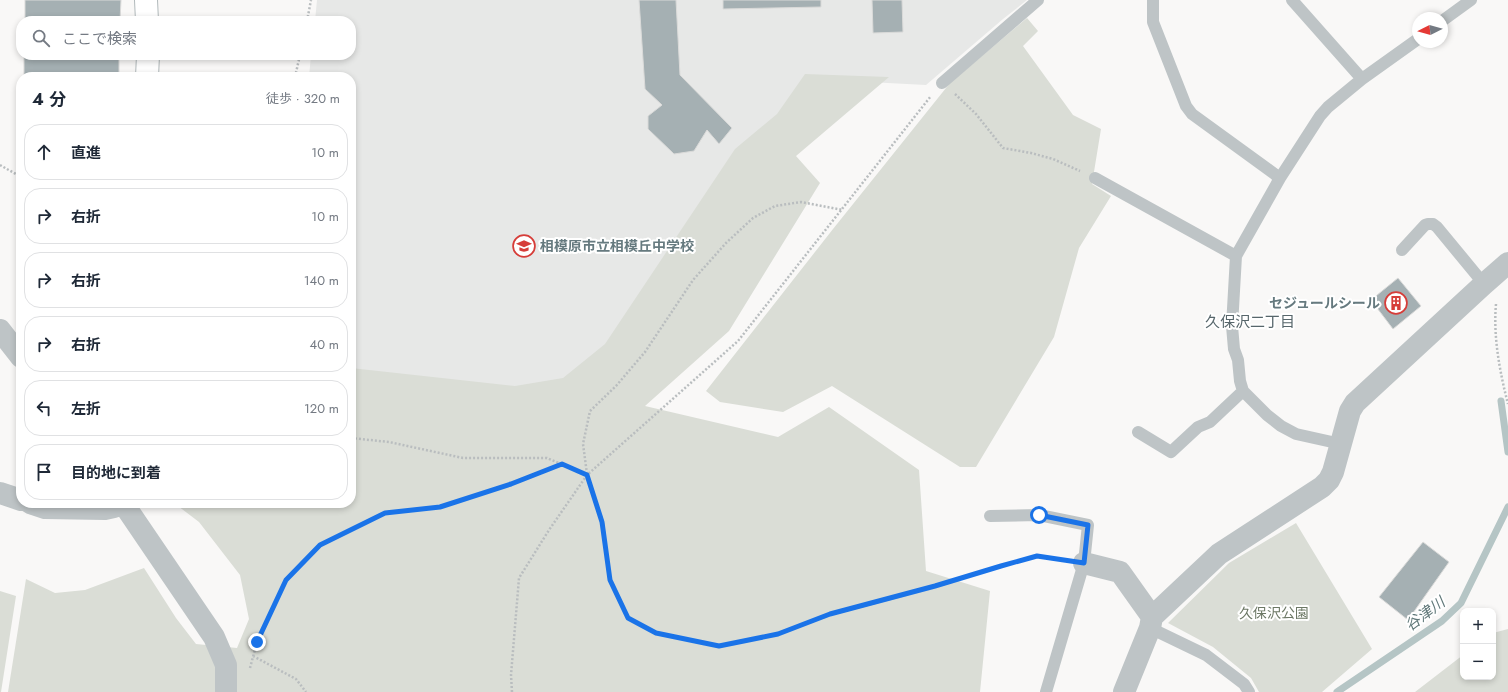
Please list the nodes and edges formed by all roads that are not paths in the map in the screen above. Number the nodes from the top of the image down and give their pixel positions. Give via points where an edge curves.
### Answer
1 (146, 0) edge
2 (1038, 0) edge
3 (1153, 0) edge
4 (1292, 0) edge
5 (1471, 0) edge
6 (147, 16) edge
7 (1448, 17) edge
8 (1412, 42) edge
9 (148, 60) edge
10 (147, 72) edge
11 (1362, 79) junction
12 (942, 82) road end
13 (1095, 178) road end
14 (1280, 178) junction
15 (1402, 250) dead end
16 (1236, 256) junction
17 (1508, 263) edge
18 (1484, 284) junction
19 (0, 330) edge
20 (16, 351) edge
21 (1243, 391) junction
22 (1138, 432) dead end
23 (1341, 444) junction
24 (0, 493) edge
25 (16, 498) edge
26 (45, 508) edge
27 (110, 508) edge
28 (126, 508) edge
29 (990, 516) dead end
30 (1084, 563) junction
31 (1151, 623) junction
32 (226, 692) edge
33 (1046, 692) edge
34 (1124, 692) edge
35 (1249, 692) edge

1 - 6 street
2 - 12 lane
3 - 14 lane via 1152,22 1186,106 1192,114
4 - 11 lane
5 - 7 lane
8 - 11 lane
9 - 10 street
11 - 14 lane via 1320,116
13 - 16 lane
14 - 16 lane
15 - 18 lane via 1425,225 1433,224
16 - 21 lane via 1232,326
17 - 18 street
18 - 23 street via 1355,403 1350,411
19 - 20 street
21 - 22 lane via 1210,422 1198,427 1171,452
21 - 23 lane via 1281,426 1296,434
23 - 31 street via 1333,472 1322,487 1219,554
24 - 25 street
26 - 27 street
28 - 32 street via 214,637 226,665
29 - 30 lane via 1039,515 1088,525
30 - 31 street via 1120,572
30 - 33 lane
31 - 34 street
31 - 35 lane via 1206,655 1244,684

